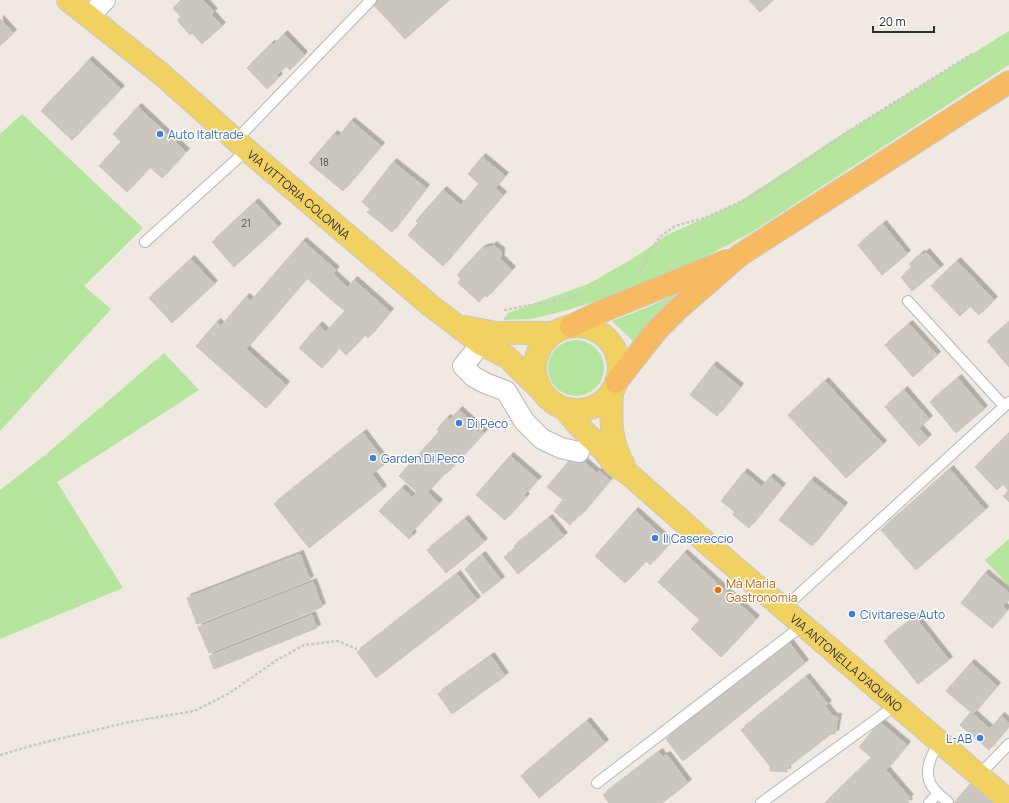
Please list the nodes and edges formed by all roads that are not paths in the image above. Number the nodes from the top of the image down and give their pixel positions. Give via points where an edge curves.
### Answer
1 (68, 0) edge
2 (105, 0) edge
3 (370, 0) edge
4 (89, 17) junction
5 (1009, 82) edge
6 (241, 145) junction
7 (145, 242) dead end
8 (740, 255) junction
9 (908, 302) dead end
10 (458, 326) junction
11 (562, 330) junction
12 (481, 344) junction
13 (614, 386) junction
14 (542, 391) junction
15 (1007, 404) edge
16 (564, 408) junction
17 (579, 452) dead end
18 (630, 475) junction
19 (784, 608) junction
20 (803, 625) junction
21 (896, 705) junction
22 (940, 743) junction
23 (1009, 744) edge
24 (979, 775) junction
25 (597, 783) dead end
26 (938, 793) junction
27 (1009, 801) edge
28 (948, 802) dead end
29 (761, 803) edge
30 (929, 803) edge

1 - 4 main road, VIA VITTORIA COLONNA
2 - 4 street
3 - 6 lane
4 - 6 main road, VIA VITTORIA COLONNA via 160,73
5 - 8 highway
6 - 7 lane
6 - 10 main road, VIA VITTORIA COLONNA
8 - 11 highway
8 - 13 highway via 657,330
9 - 15 lane
10 - 11 main road, VIA VITTORIA COLONNA via 496,333
10 - 12 main road, VIA VITTORIA COLONNA
11 - 13 main road via 583,326 605,337 617,358 618,370
11 - 14 main road via 544,342 537,353 534,366 536,379
12 - 14 main road, VIA VITTORIA COLONNA via 507,357
12 - 17 street via 463,366 474,377 506,391 524,421 542,439 561,448
13 - 16 main road via 607,397 587,409
13 - 18 main road, VIA ANTONELLA D'AQUINO via 611,415 614,444
14 - 16 main road via 555,404
15 - 19 lane
16 - 18 main road, VIA ANTONELLA D'AQUINO via 615,465
18 - 19 main road, VIA ANTONELLA D'AQUINO
19 - 20 main road, VIA ANTONELLA D'AQUINO
20 - 21 main road, VIA ANTONELLA D'AQUINO
20 - 25 lane
21 - 22 main road, VIA ANTONELLA D'AQUINO
21 - 29 lane
22 - 24 main road, VIA ANTONELLA D'AQUINO
22 - 26 lane via 934,750 927,770 928,779
23 - 24 lane
24 - 27 main road, VIA ANTONELLA D'AQUINO
26 - 28 lane
26 - 30 lane

